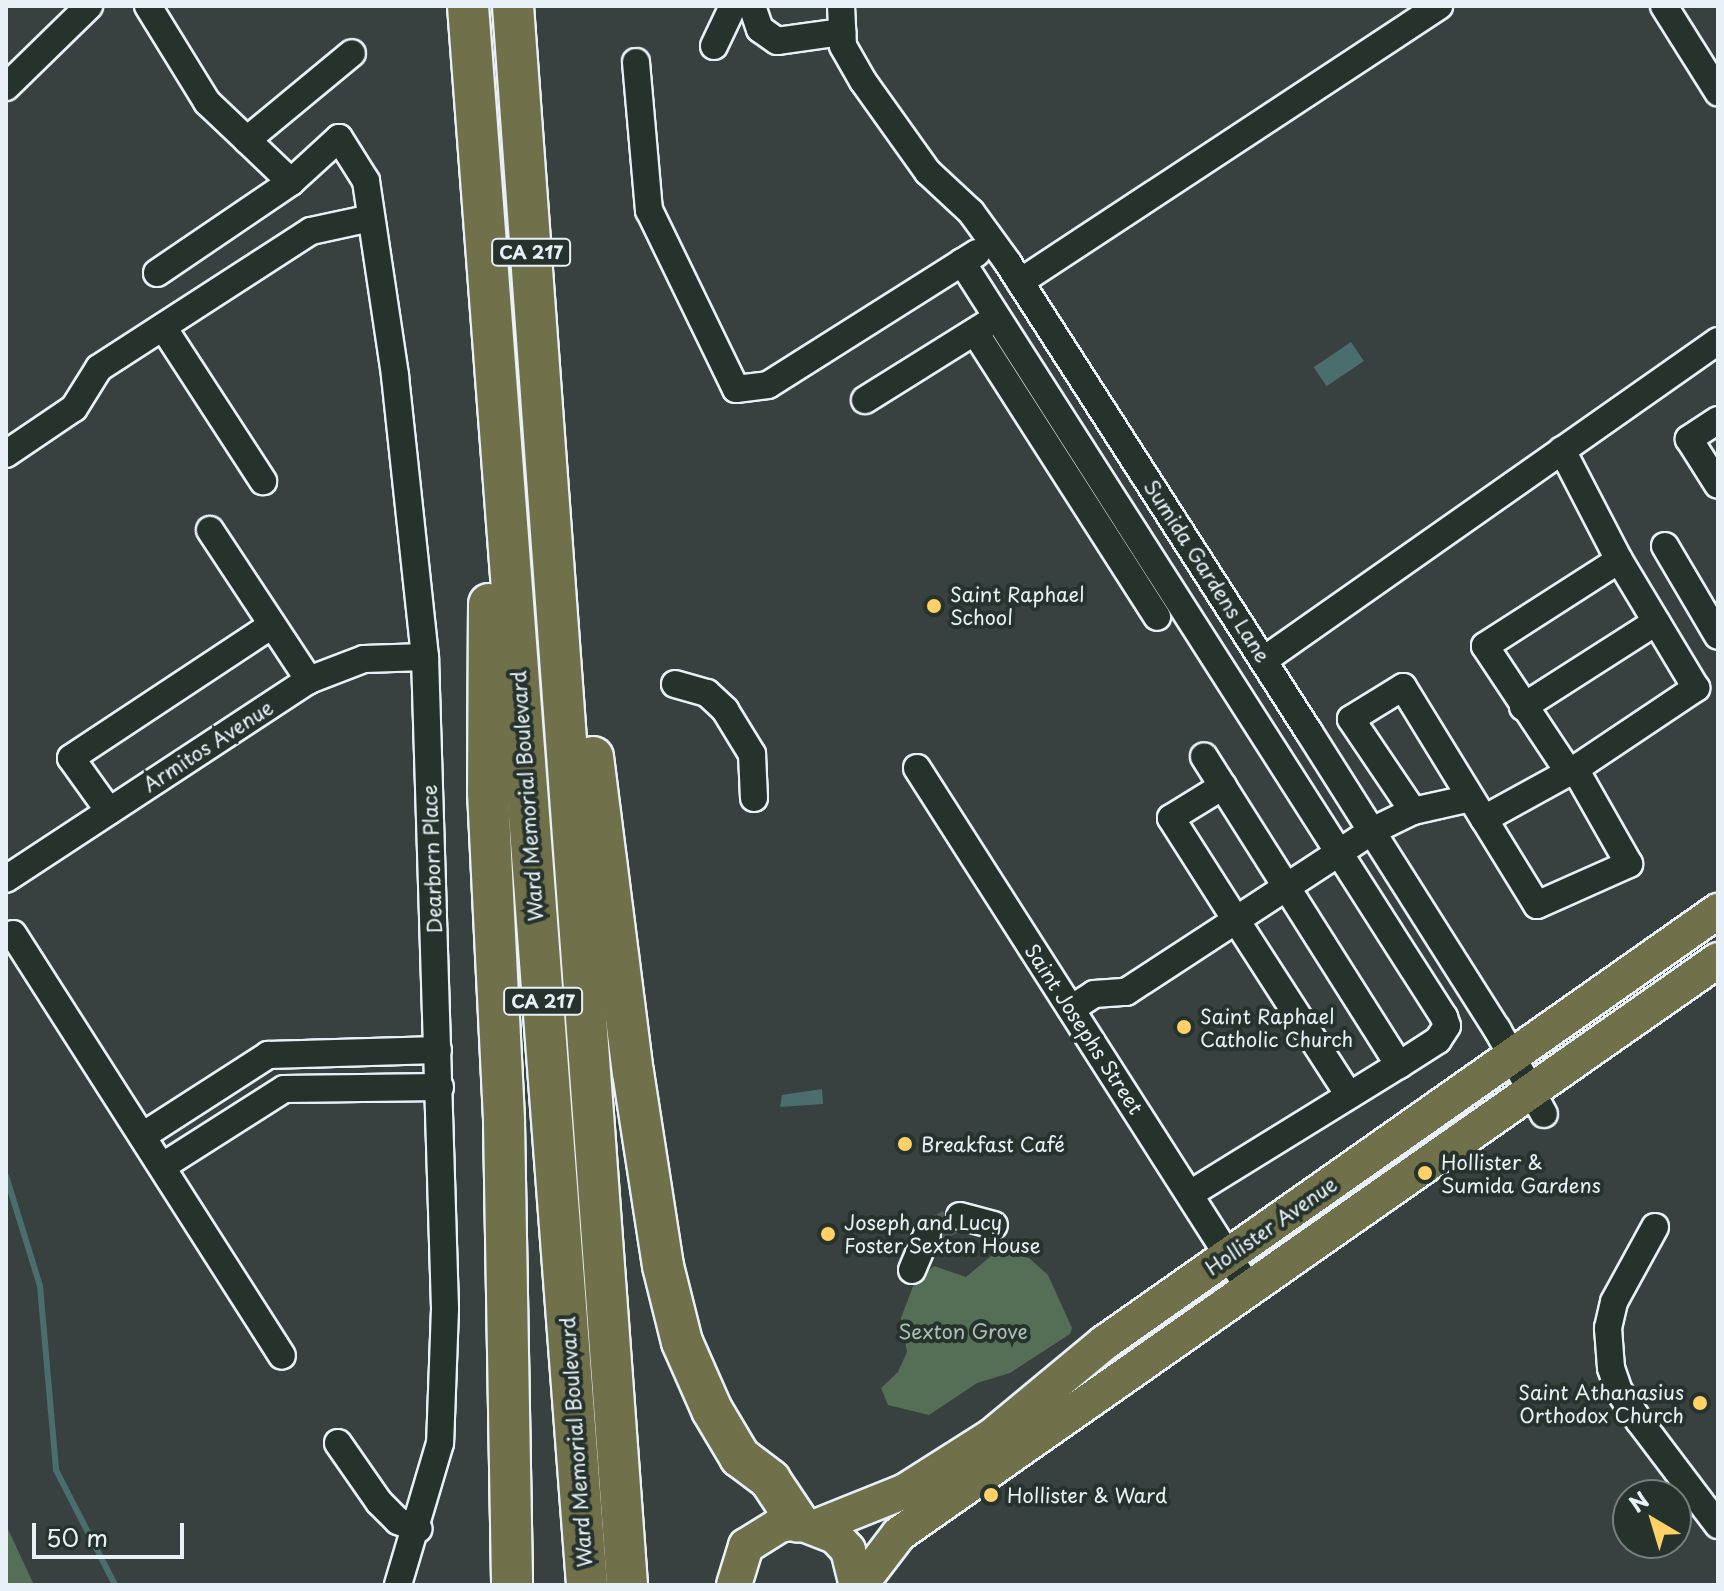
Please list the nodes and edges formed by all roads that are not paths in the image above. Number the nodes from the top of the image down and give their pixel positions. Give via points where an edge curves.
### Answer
1 (89, 6) edge
2 (148, 6) edge
3 (468, 6) edge
4 (513, 6) edge
5 (733, 6) edge
6 (752, 6) edge
7 (841, 6) edge
8 (1439, 6) edge
9 (1664, 6) edge
10 (842, 39) junction
11 (714, 46) dead end
12 (352, 53) dead end
13 (636, 62) dead end
14 (6, 87) edge
15 (1718, 92) edge
16 (247, 140) junction
17 (291, 182) junction
18 (371, 218) junction
19 (993, 243) junction
20 (962, 262) junction
21 (157, 273) dead end
22 (1020, 282) junction
23 (998, 317) junction
24 (163, 327) junction
25 (975, 332) junction
26 (1718, 341) edge
27 (865, 400) dead end
28 (498, 416) junction
29 (1718, 420) edge
30 (1562, 450) junction
31 (6, 454) edge
32 (263, 481) dead end
33 (1718, 485) edge
34 (549, 497) junction
35 (210, 530) dead end
36 (1665, 546) dead end
37 (1619, 560) junction
38 (1157, 617) dead end
39 (1656, 622) junction
40 (272, 625) junction
41 (1718, 636) edge
42 (425, 657) junction
43 (1264, 660) junction
44 (309, 680) junction
45 (675, 684) dead end
46 (1707, 690) edge
47 (1523, 707) junction
48 (1204, 757) dead end
49 (917, 768) dead end
50 (1571, 770) junction
51 (1223, 786) junction
52 (754, 798) dead end
53 (1478, 809) junction
54 (109, 811) junction
55 (1413, 811) junction
56 (1372, 831) junction
57 (1339, 853) junction
58 (6, 879) edge
59 (1287, 887) junction
60 (1718, 911) edge
61 (1236, 920) junction
62 (13, 934) dead end
63 (1718, 960) edge
64 (1071, 1009) junction
65 (438, 1050) junction
66 (1511, 1056) junction
67 (1399, 1065) junction
68 (440, 1087) junction
69 (1347, 1092) junction
70 (1537, 1102) junction
71 (144, 1135) junction
72 (163, 1166) junction
73 (1190, 1194) junction
74 (960, 1216) tunnel mouth
75 (994, 1225) dead end
76 (1655, 1227) dead end
77 (927, 1235) tunnel mouth
78 (1230, 1257) junction
79 (912, 1270) dead end
80 (1250, 1290) junction
81 (282, 1356) dead end
82 (338, 1443) dead end
83 (808, 1524) junction
84 (1718, 1525) edge
85 (419, 1529) junction
86 (730, 1579) edge
87 (398, 1585) edge
88 (512, 1585) edge
89 (587, 1585) edge
90 (627, 1585) edge
91 (859, 1585) edge

1 - 14 street
2 - 16 street via 207,102
3 - 28 highway, Ward Memorial Boulevard / CA 217
4 - 34 highway, Ward Memorial Boulevard / CA 217
5 - 11 street
6 - 10 street via 760,29 777,41
7 - 10 street
8 - 22 street
9 - 15 street
10 - 19 street, Sumida Gardens Lane via 928,172 971,212
12 - 16 street
13 - 20 street via 649,210 736,389 768,385
16 - 17 street
17 - 18 street, Dearborn Place via 339,138 366,181
17 - 21 street
18 - 24 street via 311,231
18 - 42 street, Dearborn Place via 395,376
19 - 20 street
19 - 22 street, Sumida Gardens Lane
20 - 23 street
22 - 43 street, Sumida Gardens Lane
23 - 25 street
23 - 57 street
24 - 31 street via 99,368 74,408
24 - 32 street
25 - 27 street
25 - 38 street
26 - 30 street
28 - 88 highway via 489,524 488,792 504,1122
28 - 89 highway, Ward Memorial Boulevard / CA 217
29 - 33 street via 1689,439
30 - 37 street
30 - 43 street
34 - 83 highway via 577,602 596,784 663,1266 682,1342 740,1457 770,1480
34 - 90 highway, Ward Memorial Boulevard / CA 217
35 - 40 street
36 - 41 street
37 - 39 street
37 - 47 street via 1485,646
39 - 46 street
39 - 47 street
40 - 44 street
40 - 54 street via 71,758
42 - 44 street, Armitos Avenue via 364,659
42 - 65 street, Dearborn Place
43 - 56 street, Sumida Gardens Lane
44 - 54 street, Armitos Avenue
45 - 52 street via 707,693 725,710 752,754
46 - 50 street
47 - 50 street
48 - 51 street
49 - 64 street, Saint Josephs Street
50 - 53 street
50 - 53 street via 1629,864 1537,905
51 - 59 street
51 - 61 street via 1171,818
53 - 55 street
53 - 55 street via 1403,687 1351,719
54 - 58 street, Armitos Avenue
55 - 56 street
56 - 57 street
56 - 66 street, Sumida Gardens Lane
57 - 59 street
57 - 67 street via 1447,1026 1438,1040
59 - 61 street
59 - 67 street
60 - 66 main road, Hollister Avenue
61 - 64 street via 1126,992 1094,994
61 - 69 street
62 - 71 street
63 - 70 main road, Hollister Avenue
64 - 73 street, Saint Josephs Street
65 - 68 street, Dearborn Place
65 - 71 street via 268,1055
66 - 70 street, Sumida Gardens Lane
66 - 78 main road, Hollister Avenue
67 - 69 street
68 - 72 street via 284,1089
68 - 85 street, Dearborn Place via 445,1309 440,1443
69 - 73 street
70 - 80 main road, Hollister Avenue
71 - 72 street
72 - 81 street
73 - 78 street, Saint Josephs Street
74 - 75 street
76 - 84 street via 1614,1302 1608,1328 1611,1368 1640,1422
77 - 79 street
78 - 80 street, Saint Josephs Street
78 - 83 main road, Hollister Avenue via 1104,1343 992,1436 905,1491
80 - 91 main road, Hollister Avenue via 899,1534
82 - 85 street via 379,1502 398,1521
83 - 86 main road, Hollister Avenue via 761,1533
83 - 91 main road via 848,1550
85 - 87 street, Dearborn Place

